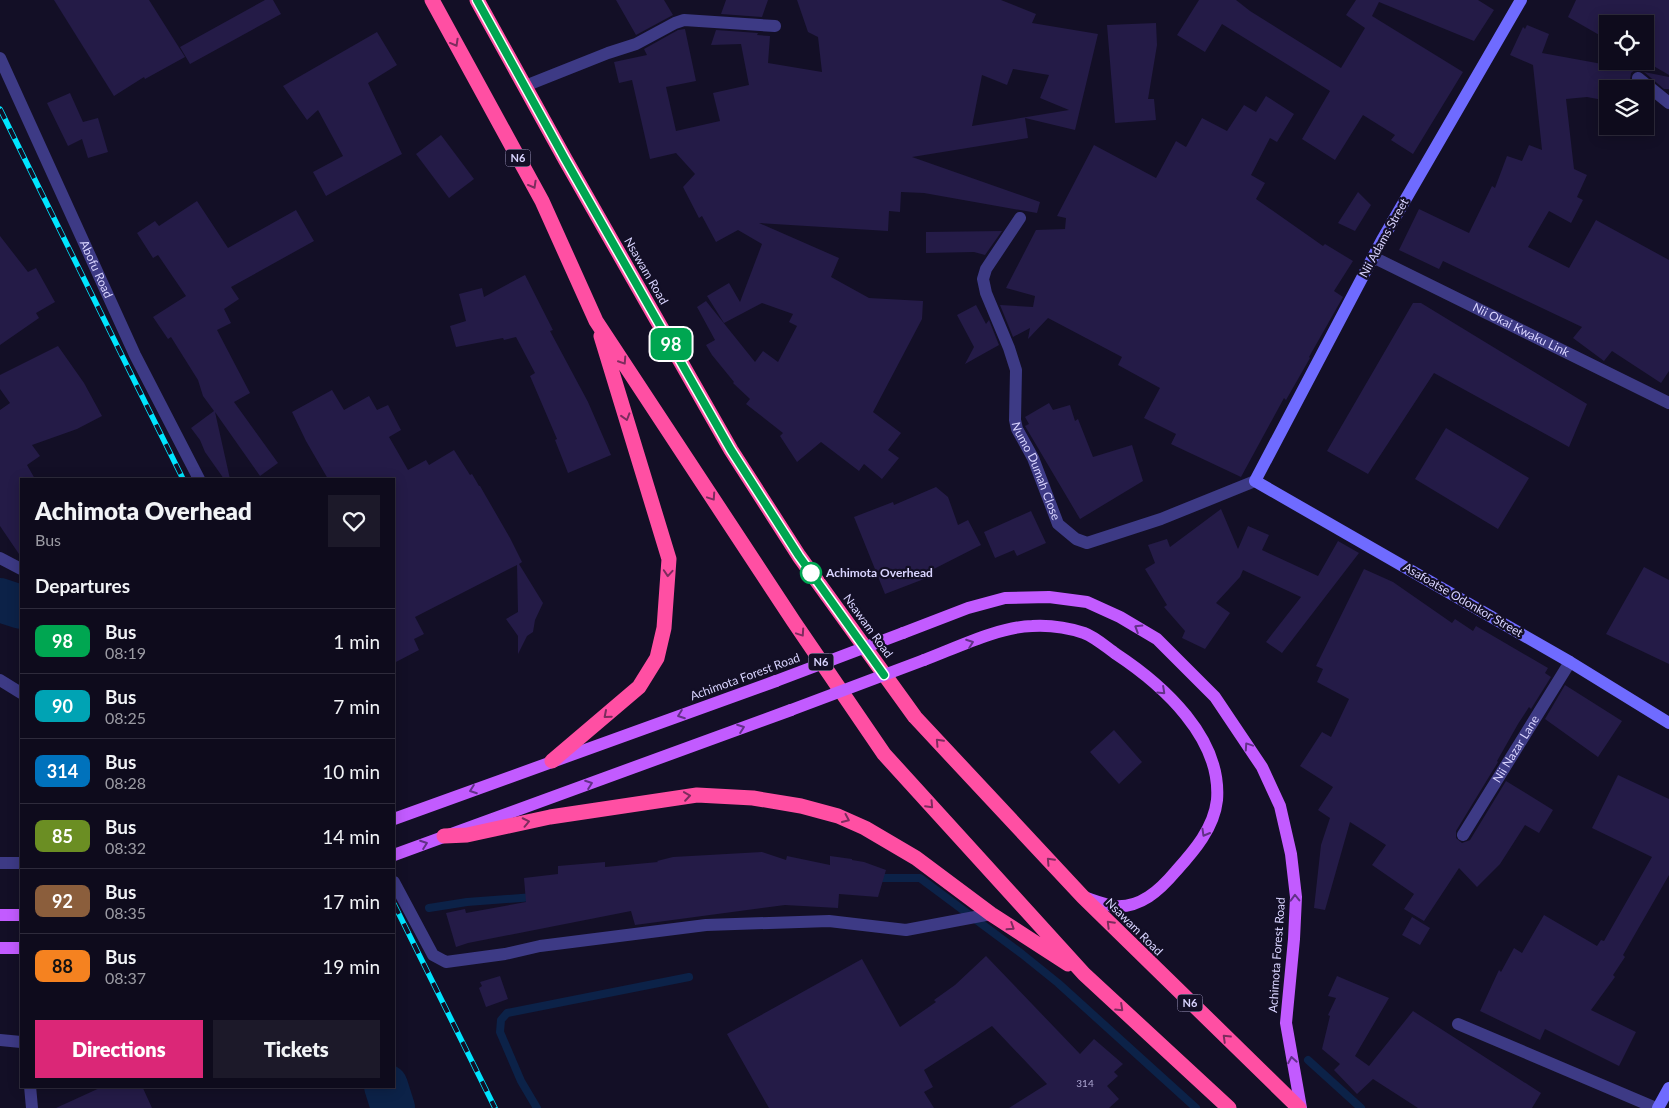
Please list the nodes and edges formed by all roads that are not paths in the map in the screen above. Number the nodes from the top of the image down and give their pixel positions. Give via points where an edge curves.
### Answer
1 (432, 0) edge
2 (477, 0) edge
3 (1519, 1) edge
4 (775, 26) dead end
5 (0, 58) edge
6 (1638, 78) dead end
7 (525, 86) junction
8 (1669, 102) edge
9 (1020, 218) dead end
10 (1373, 257) junction
11 (596, 321) junction
12 (1669, 403) edge
13 (198, 478) edge
14 (1255, 480) junction
15 (0, 558) edge
16 (20, 568) edge
17 (1570, 662) junction
18 (0, 680) edge
19 (20, 692) edge
20 (1669, 722) edge
21 (552, 761) junction
22 (395, 818) edge
23 (1463, 835) dead end
24 (444, 836) junction
25 (399, 853) edge
26 (0, 863) edge
27 (20, 863) edge
28 (395, 884) edge
29 (1083, 897) junction
30 (991, 914) junction
31 (0, 915) edge
32 (20, 915) edge
33 (0, 948) edge
34 (20, 948) edge
35 (1084, 974) junction
36 (1458, 1024) dead end
37 (0, 1040) edge
38 (20, 1042) edge
39 (30, 1088) edge
40 (1669, 1088) edge
41 (32, 1108) edge
42 (1229, 1108) edge
43 (1300, 1108) edge
44 (1657, 1108) edge

1 -> 11 highway, N6 via 542,201
2 - 7 highway, Nsawam Road / N6
3 - 10 street, Nii Adams Street
4 - 7 street via 684,20 636,44
5 - 13 street, Abofu Road via 135,355
6 - 8 street
29 -> 7 highway, Nsawam Road / N6 via 915,717 799,556 731,450
9 - 14 street, Numo Dumah Close via 986,269 983,279 1016,370 1017,429 1033,458 1058,524 1076,539 1087,543 1161,519
10 - 12 street, Nii Okai Kwaku Link
10 - 14 street, Nii Adams Street
11 -> 21 highway via 669,559 664,628 657,658 639,687
11 -> 35 highway, N6 via 884,754
14 - 17 street, Asafoatse Odonkor Street
15 - 16 street
17 - 20 street, Asafoatse Odonkor Street
17 - 23 street, Nii Nazar Lane
18 - 19 street
21 -> 22 main road, Achimota Forest Road
43 -> 21 main road, Achimota Forest Road, bridge via 1286,1023 1296,896 1280,806 1262,767 1215,697 1157,639 1120,617 1087,602 1049,597 1005,598 968,608
25 -> 24 main road
24 -> 29 main road, bridge via 1006,630 1032,626 1066,629 1086,634 1139,669 1160,689 1186,715 1204,741 1217,780 1212,821 1196,848 1161,890 1126,906 1112,906
24 -> 30 highway via 467,835 550,816 697,795 753,798 801,806 838,816 865,828 916,858
26 - 27 street
28 - 30 street via 433,955 446,962 697,926 829,921 906,930
43 -> 29 highway, Nsawam Road / N6
30 -> 35 highway
31 - 32 main road
33 - 34 main road
35 -> 42 highway, N6
36 - 44 street
37 - 38 street
39 - 41 street
40 - 44 street

